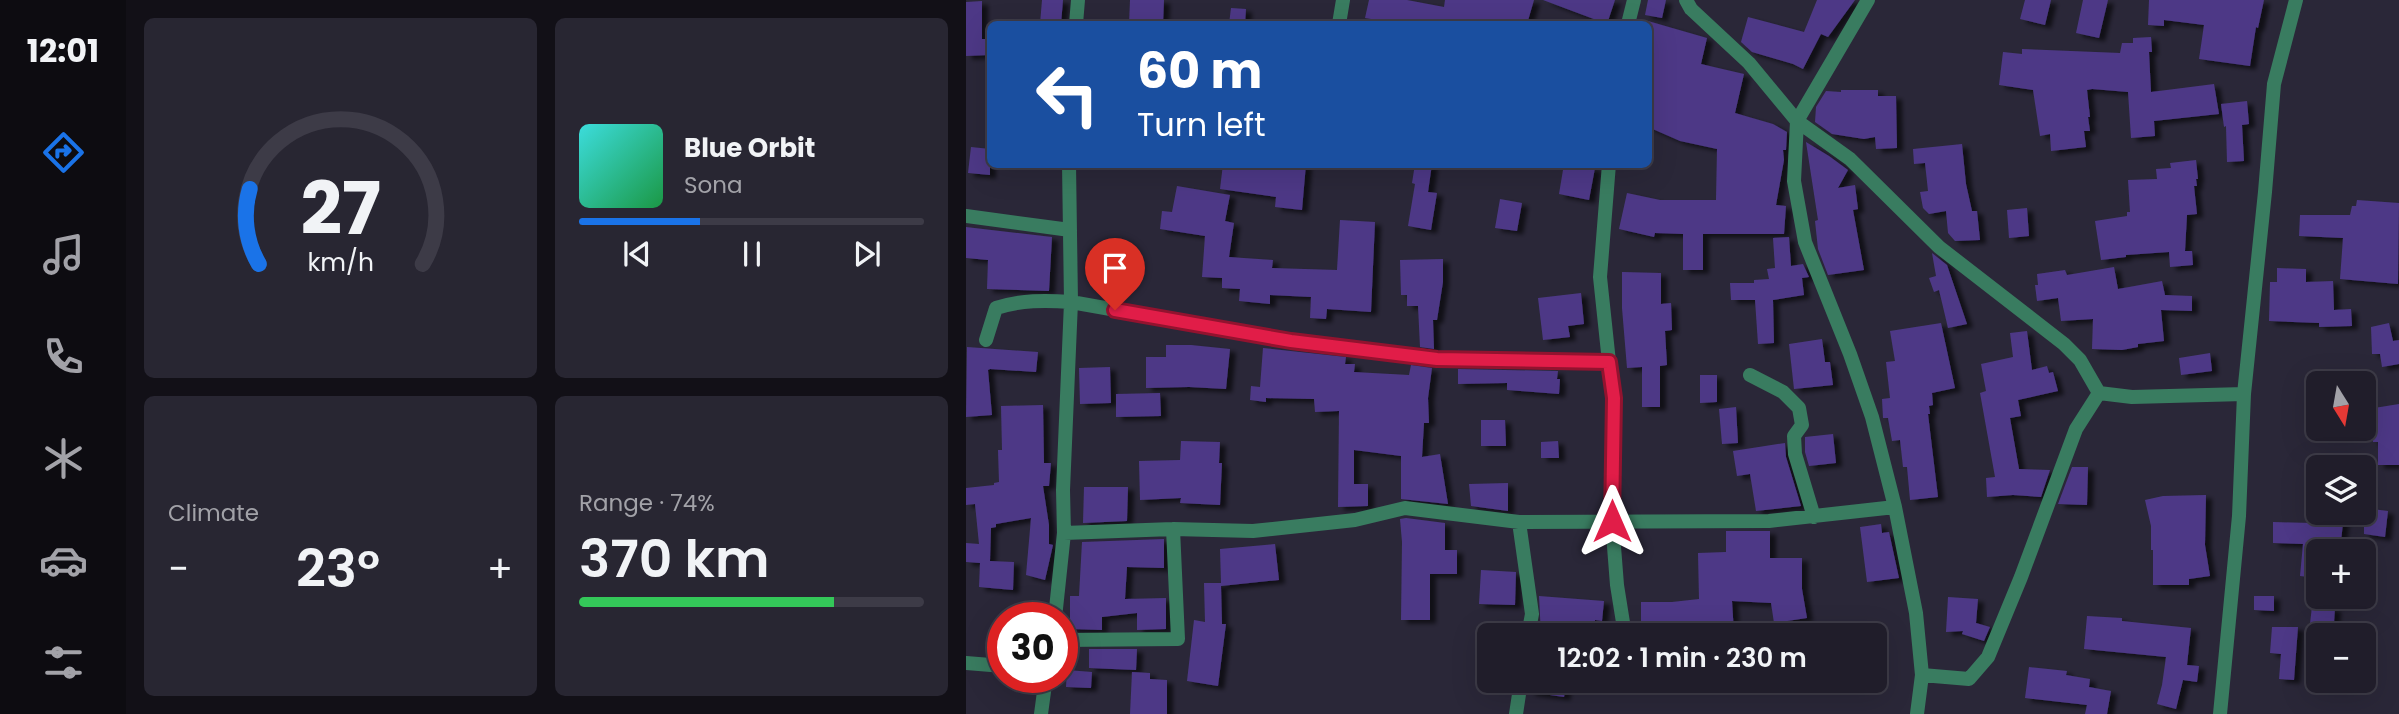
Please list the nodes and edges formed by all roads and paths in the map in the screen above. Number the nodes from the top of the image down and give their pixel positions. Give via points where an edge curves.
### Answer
1 (1078, 0) edge
2 (1343, 0) edge
3 (1634, 0) edge
4 (1686, 0) edge
5 (1868, 0) edge
6 (2296, 0) edge
7 (1076, 21) edge
8 (1340, 21) edge
9 (1629, 21) edge
10 (1797, 121) junction
11 (1069, 168) edge
12 (1609, 168) edge
13 (966, 216) edge
14 (1070, 230) junction
15 (1071, 302) junction
16 (986, 340) dead end
17 (1609, 362) junction
18 (1750, 375) dead end
19 (2099, 393) junction
20 (2244, 394) junction
21 (1895, 507) junction
22 (1814, 517) junction
23 (1612, 521) junction
24 (1519, 522) junction
25 (1173, 529) junction
26 (1064, 533) junction
27 (1057, 602) edge
28 (1530, 623) edge
29 (1623, 623) edge
30 (1078, 640) edge
31 (966, 663) edge
32 (987, 665) edge
33 (1922, 675) junction
34 (1044, 693) edge
35 (1519, 693) edge
36 (1041, 714) edge
37 (1516, 714) edge
38 (1917, 714) edge
39 (2220, 714) edge

1 - 7 street
2 - 8 street
3 - 9 street
4 - 10 street via 1749,63
5 - 10 street
6 - 20 street via 2274,84
10 - 19 street via 1850,159 1939,247 2064,344 2080,360
10 - 21 street via 1794,181 1805,243 1872,417
11 - 14 street
12 - 17 street via 1600,277
13 - 14 street
14 - 15 street
15 - 16 street via 1046,300 996,307
15 - 17 street via 1291,341 1437,359
15 - 26 street
17 - 23 street via 1614,398
18 - 22 street via 1783,392 1799,408 1802,425 1794,436 1794,454
19 - 20 street via 2132,397
19 - 33 street via 2076,429 1988,657 1969,679
20 - 39 street via 2239,516
21 - 22 street
21 - 33 street via 1916,613
22 - 23 street
23 - 24 street
23 - 29 street
24 - 25 street via 1405,508 1354,520 1253,531
24 - 28 street
25 - 26 street
25 - 30 street via 1178,639
26 - 27 street
31 - 32 street
33 - 38 street
34 - 36 street
35 - 37 street

